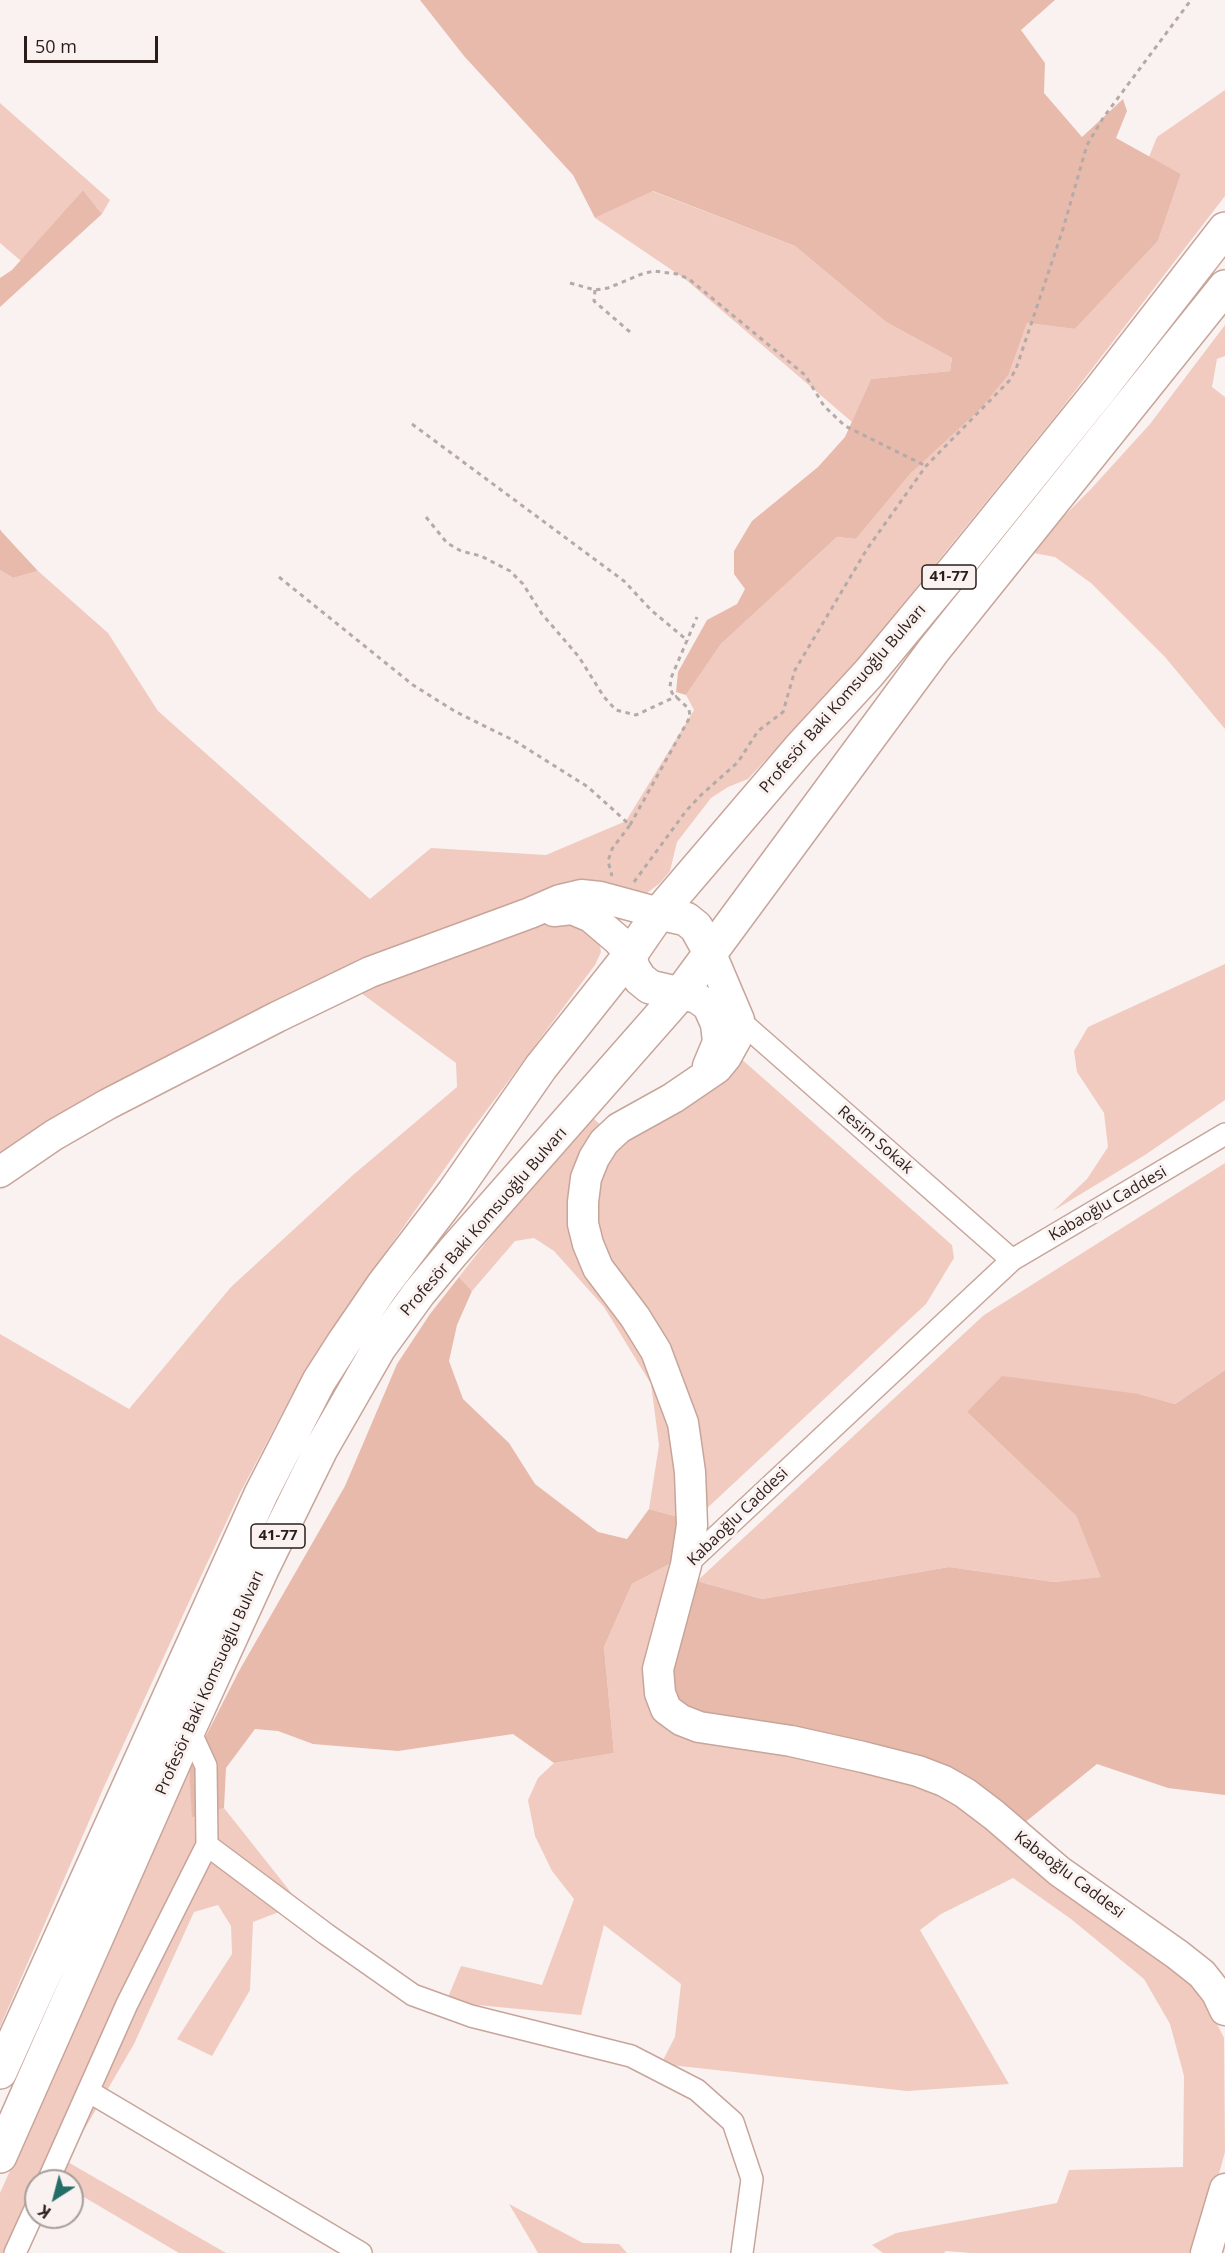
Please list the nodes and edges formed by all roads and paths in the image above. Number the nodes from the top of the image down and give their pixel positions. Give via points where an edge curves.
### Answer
1 (1191, 0) edge
2 (1225, 229) edge
3 (570, 282) dead end
4 (1225, 287) edge
5 (595, 290) junction
6 (1225, 302) edge
7 (630, 332) dead end
8 (1134, 400) junction
9 (412, 424) dead end
10 (926, 466) junction
11 (426, 517) dead end
12 (279, 577) dead end
13 (697, 616) dead end
14 (688, 641) junction
15 (677, 696) junction
16 (630, 825) junction
17 (623, 897) junction
18 (659, 913) junction
19 (530, 914) junction
20 (711, 954) junction
21 (630, 955) junction
22 (680, 994) junction
23 (739, 1020) junction
24 (696, 1083) junction
25 (1225, 1134) edge
26 (0, 1172) edge
27 (1012, 1260) junction
28 (686, 1565) junction
29 (189, 1729) junction
30 (207, 1845) junction
31 (1225, 2010) edge
32 (0, 2072) edge
33 (88, 2091) junction
34 (0, 2156) edge
35 (53, 2169) edge
36 (1225, 2189) edge
37 (26, 2229) edge
38 (15, 2253) edge
39 (361, 2253) edge
40 (742, 2253) edge
41 (1206, 2253) edge

1 - 10 path via 1102,118 1087,145 1016,369 1009,381
2 - 18 highway, Profesör Baki Komsuoğlu Bulvarı / 41-77 via 961,562
3 - 5 path
4 - 8 highway
5 - 7 path via 594,301
5 - 10 path via 654,272 689,279 805,375 824,406 845,426
6 - 8 highway, 41-77
8 - 20 highway, 41-77 via 933,651
9 - 14 path via 624,581 665,624
10 - 17 path via 867,549 795,670 783,712 758,731 738,762 686,811
11 - 15 path via 447,543 510,571 523,584 616,710 636,715
12 - 16 path via 414,685 588,787
13 - 14 path
14 - 15 path via 671,678 670,687
15 - 16 path via 689,709 690,717
16 - 17 path via 608,861
17 - 18 street
17 - 19 street via 581,895
18 - 20 highway via 686,919 696,927
18 - 21 highway
19 - 21 street via 572,909 591,916
19 - 26 street via 370,972 287,1012 99,1109
20 - 22 highway
20 - 23 street
21 - 22 highway via 633,968 650,987
21 - 32 highway, Profesör Baki Komsuoğlu Bulvarı / 41-77 via 541,1067 383,1285 319,1381 234,1551
22 - 24 street via 697,998 708,1006 716,1024 718,1042
22 - 29 highway, Profesör Baki Komsuoğlu Bulvarı / 41-77 via 446,1261 379,1348 321,1449
23 - 24 street via 726,1057
23 - 27 street, Resim Sokak
24 - 28 street via 619,1128 604,1142 586,1178 583,1202 586,1234 598,1268 656,1351 683,1423 692,1525
25 - 27 street, Kabaoğlu Caddesi
27 - 28 street, Kabaoğlu Caddesi
28 - 31 street, Kabaoğlu Caddesi via 658,1669 666,1710 699,1727 791,1741 918,1771 944,1781 994,1815 1059,1871 1202,1974
29 - 30 street via 206,1766
29 - 34 highway, Profesör Baki Komsuoğlu Bulvarı / 41-77
30 - 33 street
30 - 40 street via 413,1995 471,2016 631,2056 697,2090 733,2122 752,2179
33 - 35 street
33 - 39 street
36 - 41 street
37 - 38 street

